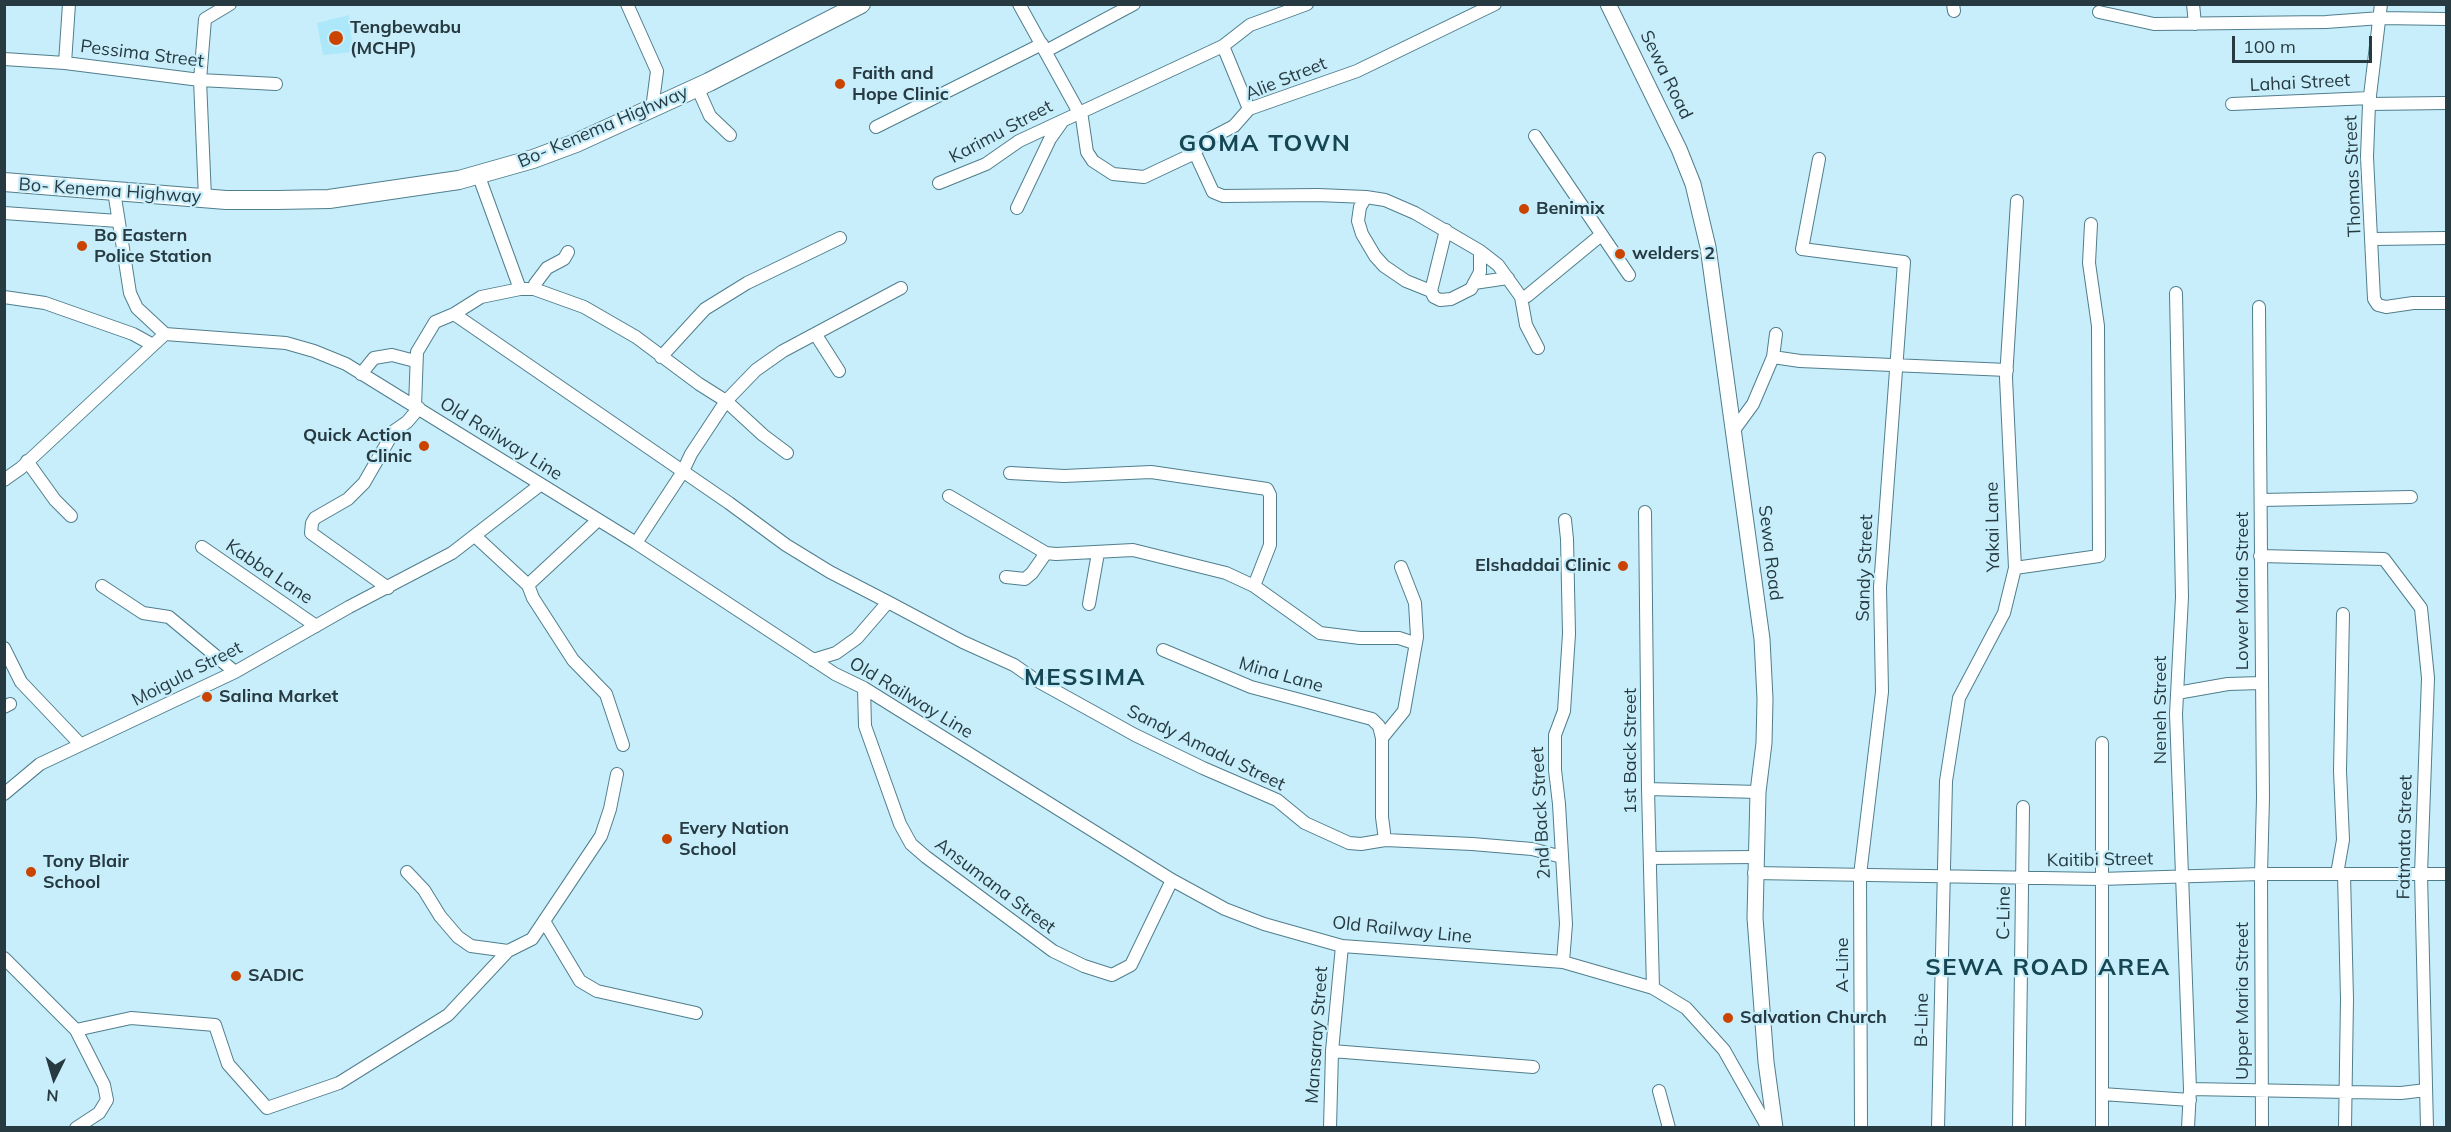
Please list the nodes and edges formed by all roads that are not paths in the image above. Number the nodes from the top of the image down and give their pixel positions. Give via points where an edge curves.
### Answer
1 (69, 4) edge
2 (230, 4) edge
3 (627, 4) edge
4 (861, 4) edge
5 (1019, 4) edge
6 (1134, 4) edge
7 (1307, 4) edge
8 (1495, 4) edge
9 (1608, 4) edge
10 (2193, 4) edge
11 (2381, 11) edge
12 (2100, 12) dead end
13 (2446, 19) edge
14 (2195, 24) junction
15 (1223, 46) junction
16 (1044, 47) junction
17 (4, 59) edge
18 (65, 63) junction
19 (200, 80) junction
20 (276, 84) dead end
21 (697, 87) junction
22 (2369, 101) junction
23 (2446, 103) edge
24 (2232, 104) dead end
25 (652, 109) junction
26 (1249, 109) junction
27 (1079, 112) junction
28 (1063, 119) junction
29 (876, 127) dead end
30 (730, 135) dead end
31 (1535, 136) dead end
32 (1195, 153) junction
33 (1819, 159) dead end
34 (478, 174) junction
35 (4, 182) edge
36 (939, 183) dead end
37 (114, 191) junction
38 (206, 198) junction
39 (1366, 198) junction
40 (2017, 201) dead end
41 (1017, 208) dead end
42 (4, 213) edge
43 (118, 221) junction
44 (2091, 224) dead end
45 (1446, 230) junction
46 (1601, 235) junction
47 (840, 237) dead end
48 (2446, 238) edge
49 (2373, 239) junction
50 (1480, 251) junction
51 (568, 252) dead end
52 (1629, 275) dead end
53 (1508, 278) junction
54 (1474, 283) junction
55 (901, 288) dead end
56 (520, 289) junction
57 (534, 289) junction
58 (1431, 291) junction
59 (2176, 293) dead end
60 (4, 297) edge
61 (1521, 297) junction
62 (2446, 303) edge
63 (2259, 307) dead end
64 (454, 315) junction
65 (165, 334) junction
66 (1776, 334) dead end
67 (816, 335) junction
68 (153, 345) junction
69 (1538, 348) dead end
70 (661, 357) junction
71 (1773, 357) junction
72 (415, 361) junction
73 (1897, 366) junction
74 (2007, 370) junction
75 (839, 371) dead end
76 (361, 374) junction
77 (726, 401) junction
78 (417, 407) junction
79 (1734, 430) junction
80 (787, 453) dead end
81 (27, 461) junction
82 (682, 473) junction
83 (1010, 473) dead end
84 (4, 480) edge
85 (540, 485) junction
86 (949, 496) dead end
87 (2412, 497) dead end
88 (2261, 500) junction
89 (1645, 513) dead end
90 (71, 516) dead end
91 (598, 520) junction
92 (1565, 520) dead end
93 (475, 536) junction
94 (636, 543) junction
95 (202, 548) dead end
96 (1046, 553) junction
97 (1098, 553) junction
98 (2260, 556) junction
99 (1401, 567) dead end
100 (2015, 568) junction
101 (1006, 577) dead end
102 (528, 585) junction
103 (102, 586) dead end
104 (1254, 586) junction
105 (388, 588) junction
106 (888, 602) junction
107 (1089, 604) dead end
108 (2343, 614) dead end
109 (316, 626) junction
110 (1414, 643) junction
111 (4, 648) edge
112 (1163, 650) dead end
113 (813, 660) junction
114 (235, 672) junction
115 (2261, 683) junction
116 (864, 688) junction
117 (2177, 693) junction
118 (1382, 738) junction
119 (2102, 743) dead end
120 (80, 744) junction
121 (622, 745) dead end
122 (617, 774) dead end
123 (1648, 789) junction
124 (1758, 792) junction
125 (4, 794) edge
126 (2023, 807) dead end
127 (1385, 840) junction
128 (1562, 857) junction
129 (1755, 857) junction
130 (1650, 858) junction
131 (407, 872) dead end
132 (1754, 873) junction
133 (1860, 874) junction
134 (2261, 874) junction
135 (2340, 874) junction
136 (2421, 874) junction
137 (2446, 874) edge
138 (1943, 877) junction
139 (2183, 877) junction
140 (2023, 879) junction
141 (2100, 879) junction
142 (1172, 880) junction
143 (544, 921) junction
144 (1342, 946) junction
145 (508, 951) junction
146 (4, 958) edge
147 (1563, 962) junction
148 (1653, 988) junction
149 (696, 1013) dead end
150 (76, 1030) junction
151 (1332, 1051) junction
152 (1533, 1068) dead end
153 (2261, 1090) junction
154 (2426, 1090) junction
155 (1659, 1091) dead end
156 (2345, 1093) junction
157 (2102, 1094) junction
158 (2190, 1094) junction
159 (76, 1128) edge
160 (1330, 1128) edge
161 (1669, 1128) edge
162 (1768, 1128) edge
163 (1775, 1128) edge
164 (1861, 1128) edge
165 (1938, 1128) edge
166 (2019, 1128) edge
167 (2102, 1128) edge
168 (2188, 1128) edge
169 (2262, 1128) edge
170 (2345, 1128) edge
171 (2427, 1128) edge

1 - 18 street
2 - 19 street via 205,19
3 - 25 street via 657,71
4 - 21 highway, Bo- Kenema Highway
5 - 16 street, Alie Street
6 - 16 street
7 - 15 street, Karimu Street via 1250,25
8 - 26 street, Alie Street via 1357,70
9 - 79 main road, Sewa Road via 1693,183 1708,247
10 - 14 street
11 - 13 street
11 - 14 street via 2326,22
11 - 22 street, Thomas Street
12 - 14 street via 2154,24
15 - 26 street
15 - 27 street, Karimu Street
16 - 27 street, Alie Street
16 - 29 street
17 - 18 street, Pessima Street
18 - 19 street, Pessima Street
19 - 20 street, Pessima Street
19 - 38 street
21 - 25 highway, Bo- Kenema Highway
21 - 30 street via 710,116
22 - 23 street, Lahai Street
22 - 24 street, Lahai Street
22 - 49 street, Thomas Street via 2367,157
25 - 34 highway, Bo- Kenema Highway via 533,159
26 - 32 street, Alie Street via 1234,126 1211,138
27 - 28 street, Karimu Street
27 - 32 street, Alie Street via 1087,152 1113,174 1144,177
28 - 36 street, Karimu Street via 1019,141 986,164
28 - 41 street
31 - 46 street
32 - 39 street via 1213,192 1223,196
33 - 73 street, Sandy Street via 1802,249 1904,262
34 - 38 highway, Bo- Kenema Highway via 395,191 329,199
34 - 56 street
35 - 37 highway, Bo- Kenema Highway
37 - 38 highway, Bo- Kenema Highway
37 - 43 street
39 - 45 street via 1385,200
39 - 58 street via 1358,222 1375,256 1406,281
40 - 74 street, Yakai Lane
42 - 43 street
43 - 65 street via 130,293 137,308
44 - 100 street via 2090,263 2098,326 2099,556
45 - 50 street
45 - 58 street
46 - 52 street
46 - 61 street
47 - 70 street via 747,283 705,309
48 - 49 street
49 - 62 street, Thomas Street via 2374,299 2378,305
50 - 53 street
50 - 54 street via 1480,272
51 - 57 street via 564,259 547,268
53 - 54 street
53 - 61 street
54 - 58 street via 1471,289 1451,299 1440,300
55 - 67 street
56 - 57 street
56 - 64 street via 481,297
57 - 70 street via 584,307 636,337
59 - 117 street, Neneh Street via 2182,597
60 - 68 street via 45,303 133,334
61 - 69 street via 1526,325
63 - 88 street, Lower Maria Street
64 - 72 street via 435,322
64 - 82 street, Sandy Amadu Street
65 - 68 street
65 - 76 street, Old Railway Line via 286,343 314,351
66 - 71 street
67 - 75 street
67 - 77 street via 756,370
68 - 81 street
70 - 77 street
71 - 73 street
71 - 79 street via 1753,404
72 - 76 street via 392,355 374,358
72 - 78 street
73 - 74 street
73 - 133 street, Sandy Street via 1880,587 1882,692
74 - 100 street, Yakai Lane
76 - 78 street, Old Railway Line
77 - 80 street
77 - 82 street
78 - 85 street, Old Railway Line
78 - 105 street via 407,422 394,431 364,483 348,500 315,518 312,524 311,533
79 - 124 main road, Sewa Road via 1763,661 1764,732
81 - 84 street
81 - 90 street
82 - 94 street
82 - 106 street, Sandy Amadu Street via 786,545
83 - 104 street via 1064,476 1151,472 1267,489 1270,545
85 - 91 street, Old Railway Line
85 - 93 street, Moigula Street
86 - 96 street
87 - 88 street
88 - 98 street, Lower Maria Street
89 - 123 street, 1st Back Street
91 - 94 street, Old Railway Line
91 - 102 street
92 - 128 street, 2nd Back Street via 1569,634 1564,711 1555,735
93 - 102 street
93 - 105 street, Moigula Street
94 - 113 street, Old Railway Line
95 - 109 street, Kabba Lane
96 - 97 street
96 - 101 street via 1024,579
97 - 104 street via 1133,550 1226,573
97 - 107 street
98 - 115 street, Lower Maria Street
98 - 136 street, Fatmata Street via 2384,559 2421,608 2428,678
99 - 110 street via 1415,603
100 - 138 street, Yakai Lane via 2004,613 1959,698 1946,781
102 - 121 street via 573,660 606,694
103 - 114 street via 143,613 169,617
104 - 110 street via 1320,633 1399,638
105 - 109 street, Moigula Street
106 - 113 street via 857,638 836,653
106 - 127 street, Sandy Amadu Street via 1014,665 1135,735 1277,800 1305,823 1350,843
108 - 135 street
109 - 114 street, Moigula Street
110 - 118 street via 1404,711
111 - 120 street via 21,682
112 - 118 street, Mina Lane via 1251,687 1372,719
113 - 116 street, Old Railway Line
114 - 120 street, Moigula Street
115 - 117 street
115 - 134 street, Lower Maria Street
116 - 142 street, Old Railway Line
116 - 142 street, Ansumana Street via 865,726 911,844 1053,951 1112,975 1131,965
117 - 139 street, Neneh Street
118 - 127 street
119 - 141 street
120 - 125 street, Moigula Street via 40,764
122 - 143 street via 601,836
123 - 124 street
123 - 130 street, 1st Back Street
124 - 129 main road, Sewa Road
126 - 140 street, C-Line
127 - 128 street, Sandy Amadu Street via 1532,849
128 - 147 street, 2nd Back Street via 1566,924
129 - 130 street
129 - 132 main road, Sewa Road
130 - 148 street, 1st Back Street
131 - 145 street via 458,937 471,946
132 - 133 street, Kaitibi Street
132 - 163 main road, Sewa Road via 1757,968
133 - 138 street, Kaitibi Street
133 - 164 street, A-Line
134 - 135 street, Kaitibi Street
134 - 139 street, Kaitibi Street
134 - 153 street, Upper Maria Street
135 - 136 street, Kaitibi Street
135 - 156 street via 2347,999
136 - 137 street, Kaitibi Street
136 - 154 street, Fatmata Street
138 - 140 street, Kaitibi Street
138 - 165 street, B-Line
139 - 141 street, Kaitibi Street
139 - 158 street, Neneh Street
140 - 141 street, Kaitibi Street
140 - 166 street, C-Line
141 - 157 street
142 - 144 street, Old Railway Line via 1225,909
143 - 145 street via 532,939
143 - 149 street via 580,981 597,991
144 - 147 street, Old Railway Line
144 - 151 street, Mansaray Street
145 - 150 street via 439,1020 339,1083 267,1108 228,1064 215,1025 131,1018
146 - 150 street
147 - 148 street, Old Railway Line
148 - 162 street, Old Railway Line via 1686,1008 1712,1035
150 - 159 street via 104,1085 106,1101 99,1113
151 - 152 street
151 - 160 street, Mansaray Street
153 - 156 street
153 - 158 street
153 - 169 street, Upper Maria Street
154 - 156 street
154 - 171 street, Fatmata Street
155 - 161 street
156 - 170 street
157 - 158 street
157 - 167 street
158 - 168 street, Neneh Street

